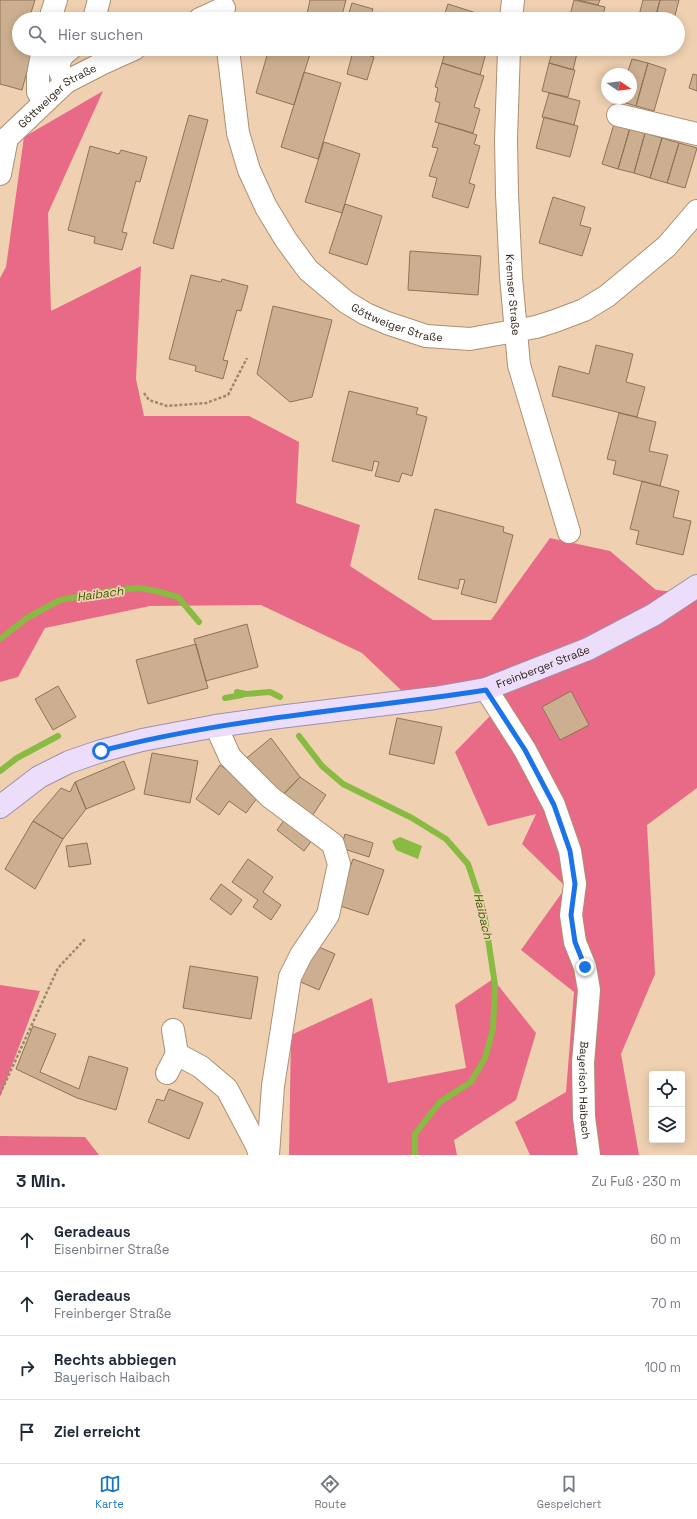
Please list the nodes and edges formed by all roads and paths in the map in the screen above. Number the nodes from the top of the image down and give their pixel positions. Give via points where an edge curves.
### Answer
1 (56, 0) edge
2 (99, 0) edge
3 (513, 0) edge
4 (52, 12) edge
5 (96, 12) edge
6 (512, 12) edge
7 (42, 56) edge
8 (62, 56) edge
9 (118, 56) edge
10 (229, 56) edge
11 (509, 56) edge
12 (66, 82) junction
13 (44, 101) junction
14 (618, 115) dead end
15 (697, 134) edge
16 (3, 136) edge
17 (0, 174) edge
18 (697, 211) edge
19 (516, 331) junction
20 (247, 358) dead end
21 (144, 394) dead end
22 (570, 532) dead end
23 (697, 586) edge
24 (486, 690) junction
25 (216, 726) junction
26 (0, 807) edge
27 (86, 938) dead end
28 (173, 1030) dead end
29 (177, 1054) junction
30 (167, 1073) dead end
31 (0, 1094) edge
32 (260, 1155) edge
33 (268, 1155) edge
34 (589, 1155) edge

1 - 4 street
2 - 5 street
3 - 6 street
7 - 13 street via 38,92
8 - 12 street via 59,64 60,73
9 - 12 street, Göttweiger Straße
10 - 19 street, Göttweiger Straße via 238,132 249,170 266,207 308,270 329,289 366,314 426,336 470,339
11 - 19 street, Kremser Straße via 507,194
12 - 13 street, Göttweiger Straße
13 - 16 street, Göttweiger Straße
14 - 15 street
16 - 17 street
18 - 19 street, Göttweiger Straße via 667,246 607,296 584,310 536,327
19 - 22 street, Kremser Straße via 519,365
20 - 21 path via 228,395 206,403 168,406 149,400
23 - 24 main road, Freinberger Straße via 653,615 588,649
24 - 25 main road, Freinberger Straße
24 - 34 street, Bayerisch Haibach via 525,750 554,805 570,851 575,884 571,915 575,942 585,967 589,990 583,1063 584,1117
25 - 26 main road, Freinberger Straße via 142,740 69,762 39,777
25 - 33 street via 230,757 270,797 333,844 339,864 328,915 301,955 290,977 273,1086
27 - 31 path via 58,968
28 - 29 street
29 - 30 street
29 - 32 street via 201,1067 227,1089

